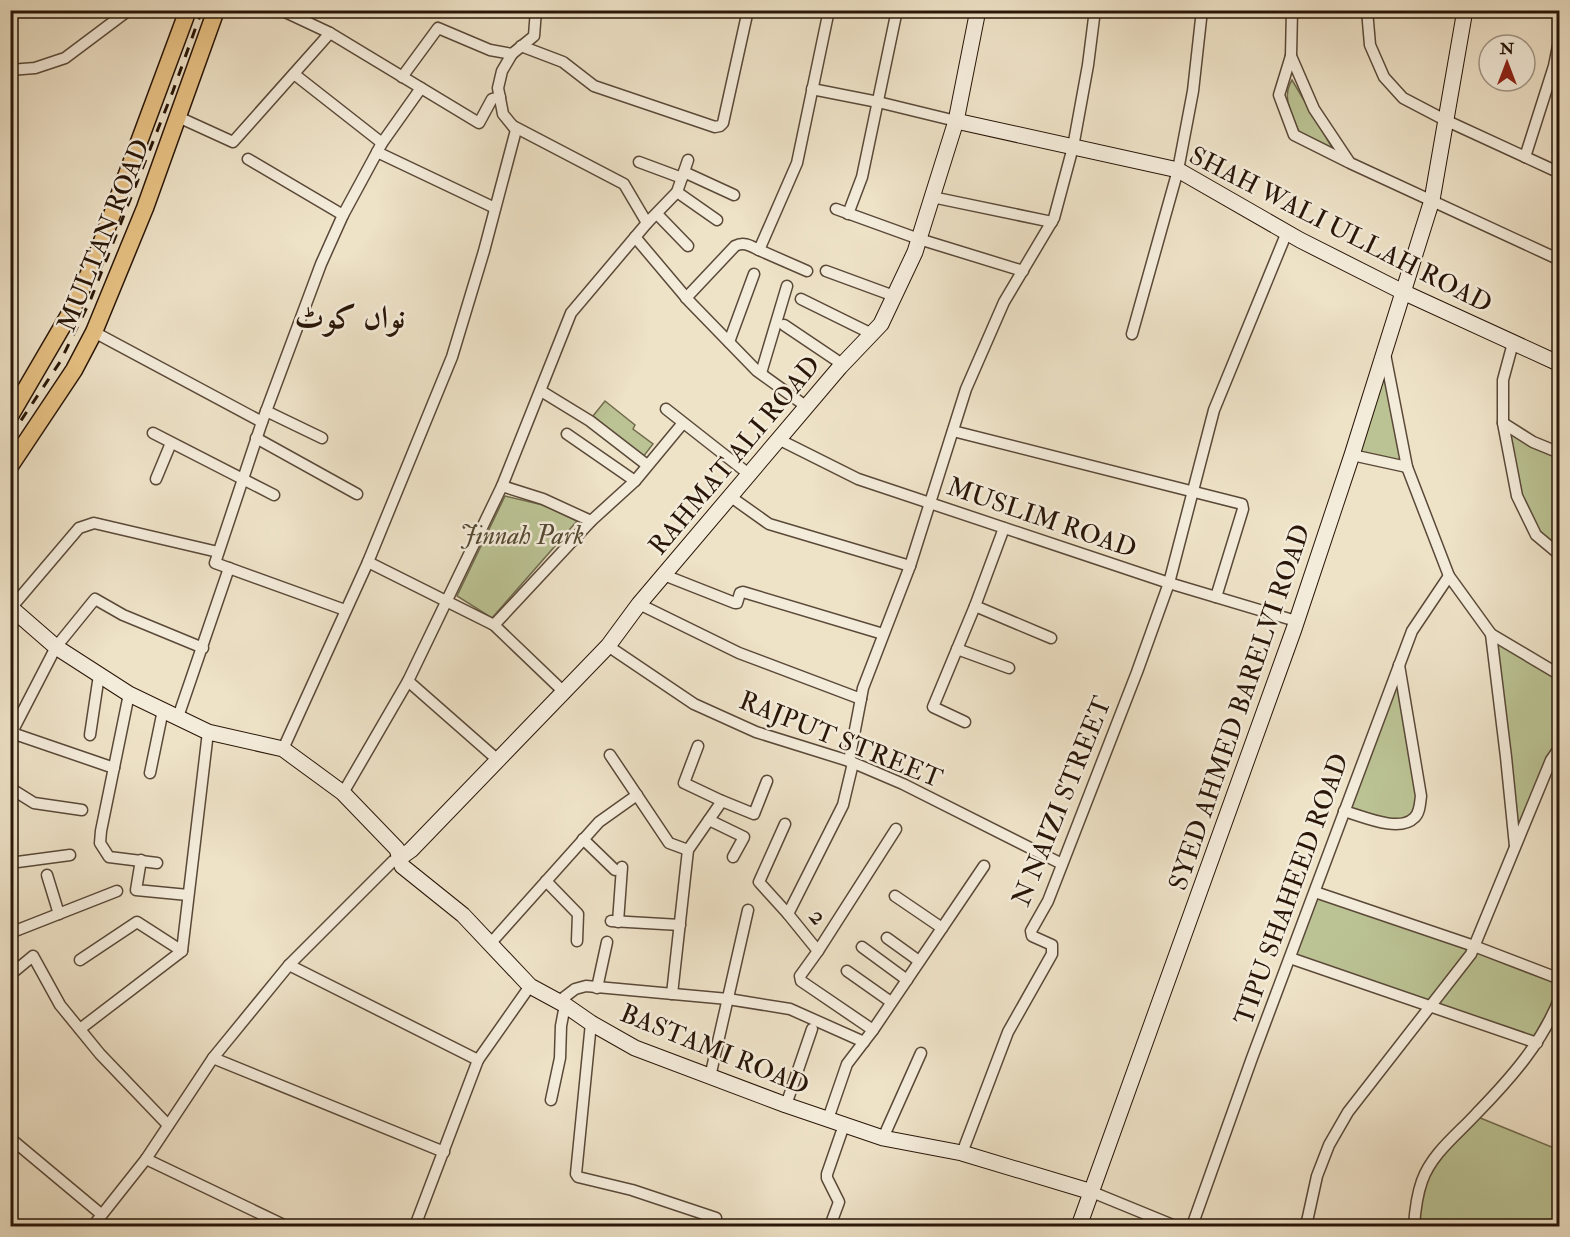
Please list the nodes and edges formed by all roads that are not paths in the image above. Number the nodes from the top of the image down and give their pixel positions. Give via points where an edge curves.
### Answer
1 (129, 10) edge
2 (188, 10) edge
3 (216, 10) edge
4 (281, 10) edge
5 (536, 10) edge
6 (748, 10) edge
7 (829, 10) edge
8 (897, 10) edge
9 (978, 10) edge
10 (1095, 10) edge
11 (1202, 10) edge
12 (1292, 10) edge
13 (1367, 10) edge
14 (1465, 10) edge
15 (330, 33) junction
16 (1560, 36) edge
17 (521, 46) junction
18 (512, 54) junction
19 (1291, 56) junction
20 (1557, 67) edge
21 (10, 70) edge
22 (294, 74) junction
23 (402, 77) junction
24 (421, 88) junction
25 (812, 89) junction
26 (500, 97) junction
27 (878, 102) junction
28 (176, 116) junction
29 (1445, 120) junction
30 (956, 121) junction
31 (513, 126) junction
32 (379, 147) junction
33 (1073, 147) junction
34 (1525, 157) junction
35 (248, 159) dead end
36 (688, 160) dead end
37 (639, 162) dead end
38 (1350, 163) junction
39 (1178, 170) junction
40 (1560, 173) edge
41 (683, 175) junction
42 (677, 192) junction
43 (734, 195) dead end
44 (932, 197) junction
45 (1432, 200) junction
46 (495, 208) junction
47 (836, 209) dead end
48 (343, 214) junction
49 (657, 214) junction
50 (848, 214) junction
51 (717, 219) dead end
52 (1052, 222) junction
53 (647, 223) junction
54 (1287, 232) junction
55 (635, 237) junction
56 (919, 239) junction
57 (688, 246) dead end
58 (759, 250) junction
59 (1560, 260) edge
60 (807, 271) dead end
61 (826, 271) dead end
62 (1023, 271) junction
63 (754, 274) dead end
64 (787, 286) dead end
65 (1403, 292) junction
66 (894, 296) junction
67 (686, 298) junction
68 (801, 299) dead end
69 (784, 325) dead end
70 (94, 332) junction
71 (872, 334) junction
72 (1132, 334) dead end
73 (729, 342) junction
74 (1513, 343) junction
75 (1384, 349) junction
76 (842, 364) junction
77 (1560, 364) edge
78 (761, 373) junction
79 (541, 391) junction
80 (807, 407) junction
81 (666, 409) dead end
82 (10, 416) edge
83 (264, 417) junction
84 (683, 423) junction
85 (1503, 423) junction
86 (953, 431) junction
87 (153, 433) dead end
88 (567, 434) dead end
89 (256, 438) junction
90 (322, 438) dead end
91 (780, 440) junction
92 (171, 443) junction
93 (16, 448) edge
94 (1560, 453) edge
95 (1352, 455) junction
96 (647, 465) junction
97 (10, 466) edge
98 (1407, 467) junction
99 (750, 475) junction
100 (156, 479) dead end
101 (242, 480) junction
102 (635, 482) junction
103 (502, 486) junction
104 (1193, 493) junction
105 (357, 494) dead end
106 (274, 495) dead end
107 (731, 497) junction
108 (930, 503) junction
109 (591, 521) junction
110 (1004, 528) junction
111 (218, 552) junction
112 (1560, 555) edge
113 (368, 562) junction
114 (910, 566) junction
115 (229, 568) junction
116 (664, 575) junction
117 (1449, 576) junction
118 (1169, 583) junction
119 (1216, 597) junction
120 (447, 602) junction
121 (639, 604) junction
122 (975, 606) junction
123 (345, 610) junction
124 (13, 614) edge
125 (1296, 621) junction
126 (494, 625) junction
127 (883, 634) junction
128 (1491, 634) junction
129 (1051, 638) dead end
130 (608, 646) junction
131 (56, 647) junction
132 (203, 648) junction
133 (957, 649) junction
134 (1399, 664) junction
135 (1009, 668) dead end
136 (99, 675) junction
137 (1560, 675) edge
138 (408, 681) junction
139 (565, 693) junction
140 (129, 694) junction
141 (861, 699) junction
142 (163, 710) junction
143 (10, 712) edge
144 (178, 717) junction
145 (21, 718) junction
146 (964, 722) dead end
147 (208, 732) junction
148 (11, 735) edge
149 (90, 735) dead end
150 (698, 746) dead end
151 (1560, 747) edge
152 (283, 749) junction
153 (610, 756) dead end
154 (499, 761) junction
155 (851, 762) junction
156 (114, 768) junction
157 (150, 773) dead end
158 (767, 781) dead end
159 (10, 788) edge
160 (343, 793) junction
161 (637, 795) junction
162 (722, 801) junction
163 (82, 810) dead end
164 (1344, 811) junction
165 (709, 819) junction
166 (784, 824) dead end
167 (896, 829) dead end
168 (583, 839) junction
169 (688, 850) junction
170 (1515, 850) junction
171 (70, 855) dead end
172 (733, 857) dead end
173 (400, 858) junction
174 (141, 860) junction
175 (157, 862) dead end
176 (10, 863) edge
177 (1062, 864) junction
178 (984, 866) dead end
179 (47, 875) dead end
180 (546, 880) junction
181 (117, 891) dead end
182 (1315, 892) junction
183 (188, 895) junction
184 (895, 896) dead end
185 (748, 910) dead end
186 (59, 914) junction
187 (788, 914) junction
188 (680, 925) junction
189 (942, 928) junction
190 (10, 933) edge
191 (887, 938) dead end
192 (578, 941) dead end
193 (607, 942) dead end
194 (490, 944) junction
195 (1474, 946) junction
196 (862, 947) dead end
197 (182, 951) junction
198 (818, 951) junction
199 (1290, 958) junction
200 (80, 960) dead end
201 (919, 961) junction
202 (289, 965) junction
203 (847, 971) dead end
204 (10, 975) edge
205 (1560, 979) edge
206 (906, 980) junction
207 (530, 986) junction
208 (597, 988) junction
209 (672, 994) junction
210 (1560, 997) edge
211 (728, 999) junction
212 (891, 1002) junction
213 (562, 1004) junction
214 (1432, 1006) junction
215 (591, 1023) junction
216 (80, 1029) junction
217 (812, 1029) dead end
218 (873, 1030) junction
219 (864, 1042) junction
220 (1537, 1043) junction
221 (921, 1053) dead end
222 (213, 1058) junction
223 (478, 1060) junction
224 (710, 1077) junction
225 (551, 1100) dead end
226 (786, 1105) junction
227 (828, 1119) junction
228 (168, 1125) junction
229 (844, 1125) junction
230 (10, 1138) edge
231 (883, 1138) junction
232 (444, 1152) junction
233 (962, 1154) junction
234 (146, 1159) junction
235 (1092, 1192) junction
236 (101, 1214) junction
237 (716, 1218) dead end
238 (93, 1227) edge
239 (286, 1227) edge
240 (415, 1227) edge
241 (830, 1227) edge
242 (1079, 1227) edge
243 (1175, 1227) edge
244 (1192, 1227) edge
245 (1306, 1227) edge
246 (1414, 1227) edge

1 - 21 street via 65,58 35,68
2 - 82 main road, MULTAN ROAD via 94,263 69,315
3 - 28 main road, MULTAN ROAD
4 - 15 street
5 - 17 street via 536,32
6 - 17 street via 723,123 715,127 594,86 563,62
7 - 25 street
8 - 27 street
9 - 30 street, RAHMAT ALI ROAD
10 - 33 street, 2
11 - 39 street via 1193,92
12 - 19 street
13 - 29 street via 1370,45 1384,77 1403,98
14 - 29 street, SYED AHMED BARELVI ROAD
15 - 22 street
15 - 23 street
16 - 20 street
17 - 18 street
18 - 23 street via 490,50 438,28
18 - 26 street via 502,71
19 - 38 street via 1314,109
19 - 38 street via 1279,95 1294,135
20 - 34 street
22 - 28 street via 233,142
22 - 32 street
23 - 24 street
24 - 26 street via 478,123 492,99
24 - 32 street
25 - 27 street
25 - 58 street via 797,163
26 - 31 street via 503,114
27 - 30 street
27 - 50 street via 862,177
28 - 70 main road, MULTAN ROAD via 145,208
29 - 34 street
29 - 45 street, SYED AHMED BARELVI ROAD
30 - 33 street, SHAH WALI ULLAH ROAD
30 - 44 street, RAHMAT ALI ROAD
31 - 46 street via 516,130
31 - 53 street via 624,184
32 - 46 street
32 - 48 street
33 - 39 street, SHAH WALI ULLAH ROAD
33 - 52 street, 2
34 - 40 street
35 - 48 street
36 - 41 street
37 - 41 street
38 - 45 street
39 - 54 street, SHAH WALI ULLAH ROAD
39 - 72 street
41 - 42 street
41 - 43 street
42 - 49 street
42 - 51 street
44 - 52 street
44 - 56 street, RAHMAT ALI ROAD
45 - 59 street
45 - 65 street, SYED AHMED BARELVI ROAD
46 - 113 street via 452,357
47 - 50 street
48 - 83 street
49 - 53 street
49 - 57 street
50 - 56 street
52 - 62 street, 2
53 - 55 street
54 - 65 street, SHAH WALI ULLAH ROAD
54 - 104 street, N NAIZI STREET via 1214,410
55 - 67 street
55 - 79 street via 571,314
56 - 62 street
56 - 66 street, RAHMAT ALI ROAD
58 - 60 street
58 - 67 street via 746,244 735,246
61 - 66 street
62 - 86 street, 2 via 985,343
63 - 73 street
64 - 78 street
65 - 74 street, SHAH WALI ULLAH ROAD
65 - 75 street, SYED AHMED BARELVI ROAD
66 - 71 street, RAHMAT ALI ROAD
67 - 73 street
68 - 71 street
69 - 76 street
70 - 83 street
70 - 93 main road, MULTAN ROAD via 74,370
71 - 76 street, RAHMAT ALI ROAD
73 - 78 street
74 - 77 street, SHAH WALI ULLAH ROAD
74 - 85 street via 1503,380
75 - 95 street, SYED AHMED BARELVI ROAD
75 - 98 street
76 - 80 street, RAHMAT ALI ROAD
78 - 80 street
79 - 96 street via 590,421
79 - 103 street
80 - 91 street, RAHMAT ALI ROAD
81 - 84 street
83 - 89 street
83 - 90 street
84 - 96 street
84 - 99 street
85 - 94 street
85 - 112 street via 1517,496 1536,535
86 - 104 street
86 - 108 street, 2
87 - 92 street
88 - 102 street
89 - 101 street
89 - 105 street
91 - 99 street, RAHMAT ALI ROAD
91 - 108 street, MUSLIM ROAD via 858,479
92 - 100 street
92 - 101 street
93 - 97 main road, MULTAN ROAD
95 - 98 street
95 - 125 street, SYED AHMED BARELVI ROAD
96 - 102 street
98 - 117 street
99 - 107 street, RAHMAT ALI ROAD
101 - 106 street
101 - 111 street
102 - 109 street
103 - 109 street
103 - 120 street
104 - 118 street, N NAIZI STREET
104 - 119 street via 1243,506
107 - 114 street via 769,524
107 - 116 street, RAHMAT ALI ROAD
108 - 110 street, MUSLIM ROAD
108 - 114 street, 2
109 - 126 street
110 - 118 street, MUSLIM ROAD
110 - 122 street
111 - 115 street via 215,563
111 - 124 street via 94,523 80,528
113 - 120 street
113 - 123 street
114 - 127 street, 2
115 - 123 street
115 - 132 street
116 - 121 street, RAHMAT ALI ROAD
116 - 127 street via 737,603 744,591
117 - 128 street
117 - 134 street, TIPU SHAHEED ROAD via 1412,631
118 - 119 street, MUSLIM ROAD
118 - 177 street, N NAIZI STREET
119 - 125 street, MUSLIM ROAD
120 - 126 street
120 - 138 street
121 - 130 street, RAHMAT ALI ROAD
121 - 141 street via 739,653
122 - 129 street
122 - 133 street
123 - 152 street
124 - 131 street, BASTAMI ROAD
125 - 235 street, SYED AHMED BARELVI ROAD
126 - 139 street
127 - 141 street, 2
128 - 137 street
128 - 170 street
130 - 139 street, RAHMAT ALI ROAD
130 - 155 street, RAJPUT STREET via 694,704 756,732
131 - 132 street via 95,599 123,615
131 - 136 street, BASTAMI ROAD
131 - 145 street
132 - 144 street
133 - 135 street
133 - 146 street via 933,707
134 - 164 street, TIPU SHAHEED ROAD
134 - 164 street via 1421,796 1418,812 1413,820 1401,825
136 - 140 street, BASTAMI ROAD
136 - 149 street
138 - 154 street
138 - 160 street
139 - 154 street, RAHMAT ALI ROAD
140 - 142 street, BASTAMI ROAD
140 - 156 street
141 - 155 street, 2
142 - 144 street, BASTAMI ROAD
142 - 157 street
143 - 145 street
144 - 147 street, BASTAMI ROAD
145 - 148 street
147 - 152 street, BASTAMI ROAD
147 - 183 street
148 - 156 street
150 - 162 street via 684,783
151 - 170 street via 1551,760
152 - 160 street, BASTAMI ROAD
153 - 161 street
154 - 173 street, RAHMAT ALI ROAD
155 - 177 street, RAJPUT STREET
155 - 187 street, 2 via 843,805
156 - 174 street via 100,843 110,857
158 - 162 street via 754,814
159 - 163 street via 34,803
160 - 173 street, BASTAMI ROAD via 397,849
161 - 168 street via 599,822
161 - 169 street via 669,843
162 - 165 street
164 - 182 street, TIPU SHAHEED ROAD
165 - 169 street
165 - 172 street via 744,837
166 - 187 street via 759,882
167 - 198 street
168 - 180 street
168 - 188 street via 618,868 615,922
169 - 188 street
170 - 195 street
171 - 176 street
173 - 194 street, BASTAMI ROAD via 402,866 463,915
173 - 202 street
174 - 175 street
174 - 183 street via 136,890
177 - 233 street, N NAIZI STREET via 1031,931 1032,936 1052,945 1052,954 1008,1032
178 - 189 street
179 - 186 street
180 - 192 street via 578,914
180 - 194 street
181 - 186 street
182 - 195 street
182 - 199 street, TIPU SHAHEED ROAD
183 - 197 street
184 - 189 street
185 - 211 street
186 - 190 street
187 - 198 street, 2
188 - 209 street
189 - 201 street
191 - 201 street
193 - 208 street
194 - 207 street, BASTAMI ROAD
195 - 205 street
195 - 214 street
196 - 206 street
197 - 200 street via 137,922
197 - 216 street
198 - 218 street, 2 via 800,976 801,981
199 - 214 street
199 - 244 street, TIPU SHAHEED ROAD
201 - 206 street
202 - 222 street
202 - 223 street
203 - 212 street
204 - 216 street via 33,956 60,1005
206 - 212 street
207 - 213 street, BASTAMI ROAD
207 - 223 street
208 - 209 street
208 - 213 street via 574,989
209 - 211 street
210 - 220 street
211 - 219 street via 790,1009
211 - 224 street
212 - 218 street
213 - 215 street, BASTAMI ROAD
213 - 225 street via 560,1058
214 - 220 street
214 - 245 street via 1348,1112 1329,1145 1317,1176
215 - 224 street, BASTAMI ROAD via 635,1048
215 - 237 street via 576,1174
216 - 228 street
217 - 226 street
218 - 219 street
219 - 227 street via 847,1064
220 - 246 street via 1430,1167 1422,1180
221 - 231 street
222 - 228 street
222 - 232 street
223 - 232 street
224 - 226 street, BASTAMI ROAD
226 - 227 street, BASTAMI ROAD
227 - 229 street, BASTAMI ROAD
228 - 234 street
229 - 231 street, BASTAMI ROAD
229 - 241 street via 826,1174 839,1202
230 - 236 street
231 - 233 street, BASTAMI ROAD
232 - 240 street
233 - 235 street, BASTAMI ROAD
234 - 236 street
234 - 239 street
235 - 242 street, SYED AHMED BARELVI ROAD
235 - 243 street, BASTAMI ROAD
236 - 238 street

